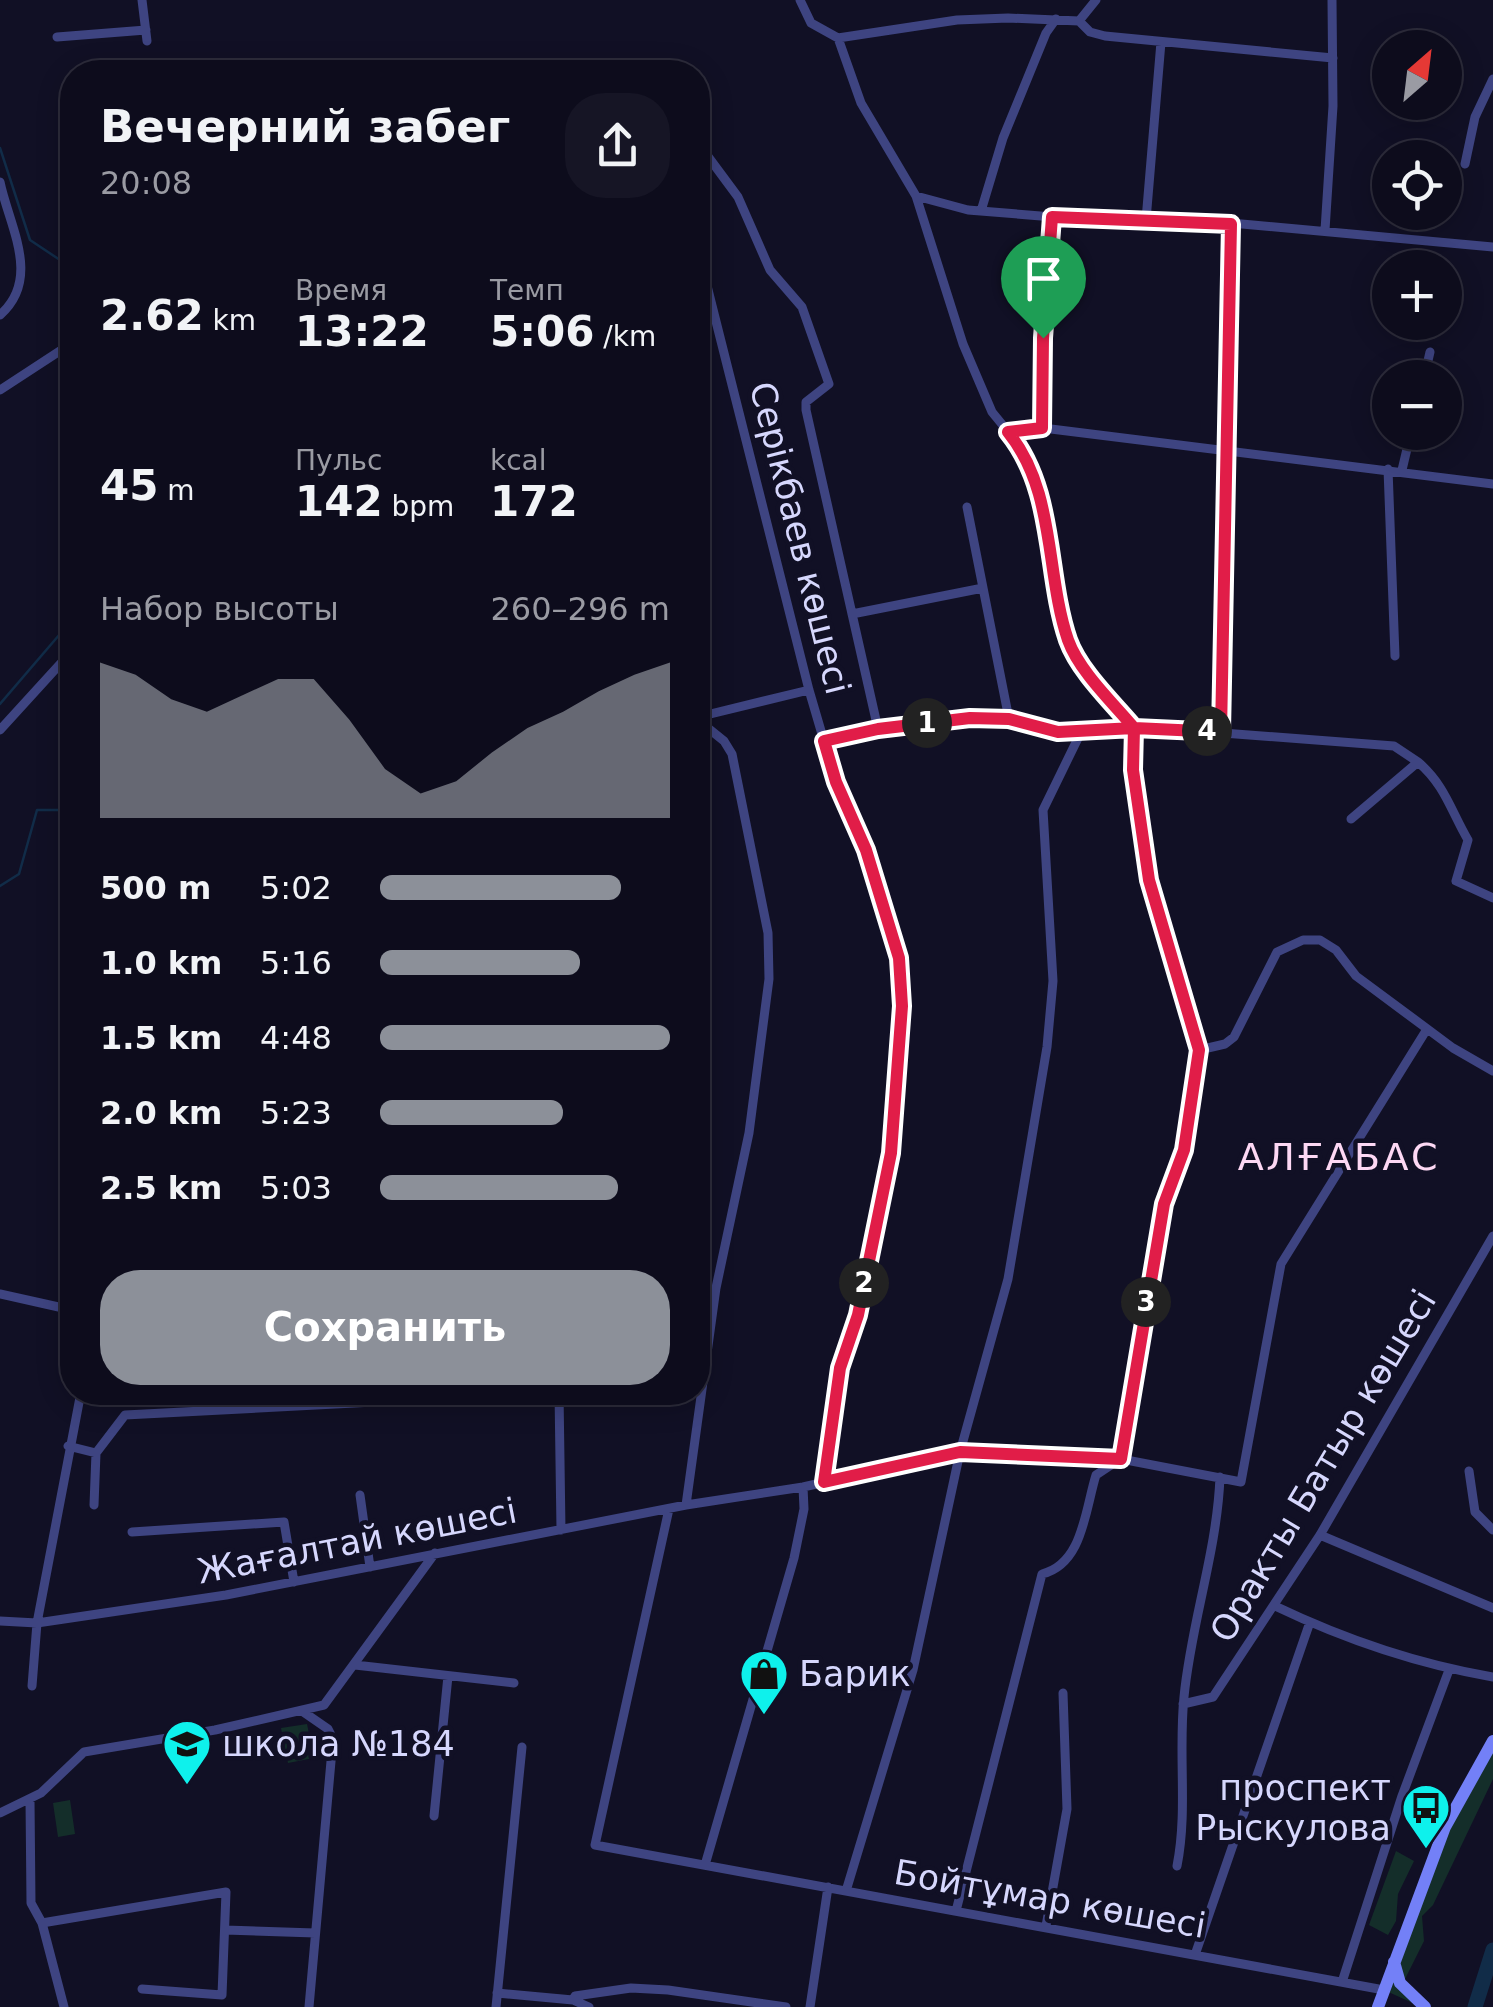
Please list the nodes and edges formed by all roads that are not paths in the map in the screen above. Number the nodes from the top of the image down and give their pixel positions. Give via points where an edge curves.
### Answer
1 (142, 0) edge
2 (800, 0) edge
3 (1096, 0) edge
4 (1332, 0) edge
5 (1058, 18) junction
6 (1079, 22) junction
7 (146, 30) junction
8 (57, 37) dead end
9 (838, 38) junction
10 (146, 42) dead end
11 (1161, 42) junction
12 (1333, 58) junction
13 (1493, 79) edge
14 (1481, 106) junction
15 (1493, 112) edge
16 (710, 160) edge
17 (1465, 164) dead end
18 (0, 187) edge
19 (916, 196) junction
20 (981, 211) junction
21 (1052, 217) junction
22 (1146, 220) junction
23 (1231, 224) junction
24 (1325, 230) junction
25 (1493, 247) edge
26 (710, 298) edge
27 (2, 314) edge
28 (60, 350) edge
29 (1430, 352) dead end
30 (1428, 360) edge
31 (0, 390) edge
32 (1042, 428) junction
33 (1008, 432) junction
34 (1226, 448) junction
35 (1406, 450) edge
36 (1388, 469) junction
37 (1402, 470) junction
38 (1493, 484) edge
39 (967, 507) dead end
40 (984, 588) junction
41 (852, 614) junction
42 (1395, 656) dead end
43 (60, 664) edge
44 (809, 690) junction
45 (710, 715) edge
46 (1009, 719) junction
47 (710, 728) edge
48 (1134, 728) junction
49 (878, 729) junction
50 (0, 730) edge
51 (1082, 730) junction
52 (1221, 732) junction
53 (824, 741) junction
54 (1418, 762) junction
55 (1350, 819) dead end
56 (1493, 898) edge
57 (1427, 1029) junction
58 (1199, 1050) junction
59 (1493, 1071) edge
60 (1493, 1236) edge
61 (0, 1294) edge
62 (60, 1307) edge
63 (710, 1331) edge
64 (78, 1405) edge
65 (264, 1405) edge
66 (559, 1405) edge
67 (700, 1405) edge
68 (68, 1446) junction
69 (960, 1452) junction
70 (96, 1453) junction
71 (1121, 1459) junction
72 (1469, 1471) dead end
73 (1220, 1477) junction
74 (824, 1482) junction
75 (803, 1486) junction
76 (360, 1495) dead end
77 (686, 1505) junction
78 (94, 1506) dead end
79 (669, 1509) junction
80 (561, 1530) junction
81 (1493, 1530) edge
82 (132, 1532) dead end
83 (1320, 1535) junction
84 (435, 1553) junction
85 (370, 1567) junction
86 (294, 1582) junction
87 (1275, 1606) junction
88 (1493, 1608) edge
89 (0, 1621) edge
90 (1310, 1622) junction
91 (37, 1623) junction
92 (355, 1665) junction
93 (1449, 1670) junction
94 (448, 1676) junction
95 (1493, 1677) edge
96 (514, 1683) dead end
97 (32, 1686) dead end
98 (1063, 1694) dead end
99 (1183, 1704) junction
100 (302, 1711) junction
101 (1493, 1741) edge
102 (522, 1746) dead end
103 (30, 1800) junction
104 (0, 1813) edge
105 (434, 1816) dead end
106 (705, 1865) junction
107 (1177, 1866) dead end
108 (828, 1888) junction
109 (846, 1891) junction
110 (956, 1911) junction
111 (42, 1923) junction
112 (1046, 1926) junction
113 (225, 1930) junction
114 (315, 1933) junction
115 (1196, 1952) junction
116 (1393, 1959) junction
117 (1343, 1979) junction
118 (142, 1989) dead end
119 (1384, 1990) junction
120 (497, 1993) junction
121 (573, 2000) junction
122 (64, 2007) edge
123 (309, 2007) edge
124 (496, 2007) edge
125 (589, 2007) edge
126 (786, 2007) edge
127 (810, 2007) edge
128 (1378, 2007) edge
129 (1423, 2007) edge

1 - 7 street
2 - 9 street via 811,24
3 - 6 street
4 - 12 street
5 - 6 street
5 - 9 street via 957,20
5 - 20 street via 1003,138
6 - 11 street via 1105,36
7 - 8 street
7 - 10 street
9 - 19 street via 862,104
11 - 12 street
11 - 22 street
12 - 24 street
13 - 14 street
14 - 15 street
14 - 17 street
16 - 41 street via 738,198 770,270 802,307 829,384 806,402 806,410
18 - 27 street via 21,261 18,291
19 - 20 street
19 - 33 street via 963,344 992,412
20 - 21 street
21 - 22 street
21 - 32 street
22 - 23 street
23 - 24 street
23 - 34 street
24 - 25 street
26 - 44 street, Серікбаев көшесі
28 - 31 street
29 - 30 street
32 - 33 street
32 - 34 street
33 - 48 street via 1023,450 1044,510 1069,643
34 - 36 street
34 - 52 street
35 - 37 street
36 - 37 street
36 - 42 street
37 - 38 street
39 - 40 street
40 - 41 street
40 - 46 street
41 - 49 street
43 - 50 street
44 - 45 street
44 - 53 street, Серікбаев көшесі
46 - 49 street
46 - 51 street via 1058,732
47 - 63 street via 732,754 768,933 769,980 749,1133
48 - 51 street
48 - 52 street
48 - 58 street via 1133,770 1149,880
49 - 53 street
51 - 69 street via 1043,810 1053,981 1047,1047 1008,1280
52 - 54 street via 1394,746
53 - 74 street, Серікбаев көшесі via 899,958 902,1006 891,1153 858,1315 840,1368
54 - 55 street
54 - 56 street via 1447,792 1468,840 1456,880
57 - 58 street via 1356,976 1336,950 1303,940 1278,952 1234,1036
57 - 59 street
57 - 73 street via 1281,1264 1241,1482
58 - 71 street via 1184,1150 1164,1204
60 - 83 street, Оракты Батыр көшесі
61 - 62 street
64 - 68 street
65 - 70 street via 125,1415
66 - 80 street
67 - 77 street
68 - 70 street
68 - 91 street
69 - 71 street
69 - 74 street
69 - 109 street via 913,1670
70 - 78 street
71 - 73 street
71 - 110 street via 1096,1475 1072,1556 1042,1574
72 - 81 street via 1475,1512
73 - 99 street via 1218,1523
74 - 75 street, Жағалтай көшесі
75 - 77 street, Жағалтай көшесі
75 - 106 street via 794,1558
76 - 85 street
77 - 79 street, Жағалтай көшесі
79 - 80 street, Жағалтай көшесі
79 - 106 street, Бойтұмар көшесі via 595,1845
80 - 84 street, Жағалтай көшесі
82 - 86 street via 284,1522
83 - 87 street, Оракты Батыр көшесі
83 - 88 street
84 - 85 street, Жағалтай көшесі
84 - 92 street
85 - 86 street, Жағалтай көшесі
86 - 91 street, Жағалтай көшесі
87 - 90 street
87 - 99 street, Оракты Батыр көшесі via 1213,1697
89 - 91 street, Жағалтай көшесі
90 - 93 street
90 - 115 street, Оракты Батыр көшесі
91 - 97 street
92 - 94 street
92 - 100 street via 336,1695
93 - 95 street
93 - 117 street
94 - 96 street
94 - 105 street
98 - 112 street via 1067,1809
99 - 107 street via 1184,1822
100 - 103 street via 84,1752
100 - 114 street via 328,1728 333,1740
101 - 116 main road via 1445,1827
102 - 120 street
103 - 104 street
103 - 111 street via 31,1903
106 - 108 street, Бойтұмар көшесі
108 - 109 street, Бойтұмар көшесі
108 - 127 street
109 - 110 street, Бойтұмар көшесі
110 - 112 street, Бойтұмар көшесі
111 - 113 street via 226,1892
111 - 122 street
112 - 115 street, Бойтұмар көшесі
113 - 114 street
113 - 118 street via 222,1996
114 - 123 street
115 - 117 street, Бойтұмар көшесі
116 - 119 main road
116 - 129 main road via 1400,1984
117 - 119 street, Бойтұмар көшесі
119 - 128 main road
119 - 129 main road
120 - 121 street
120 - 124 street
121 - 125 street
121 - 126 street via 631,1988

